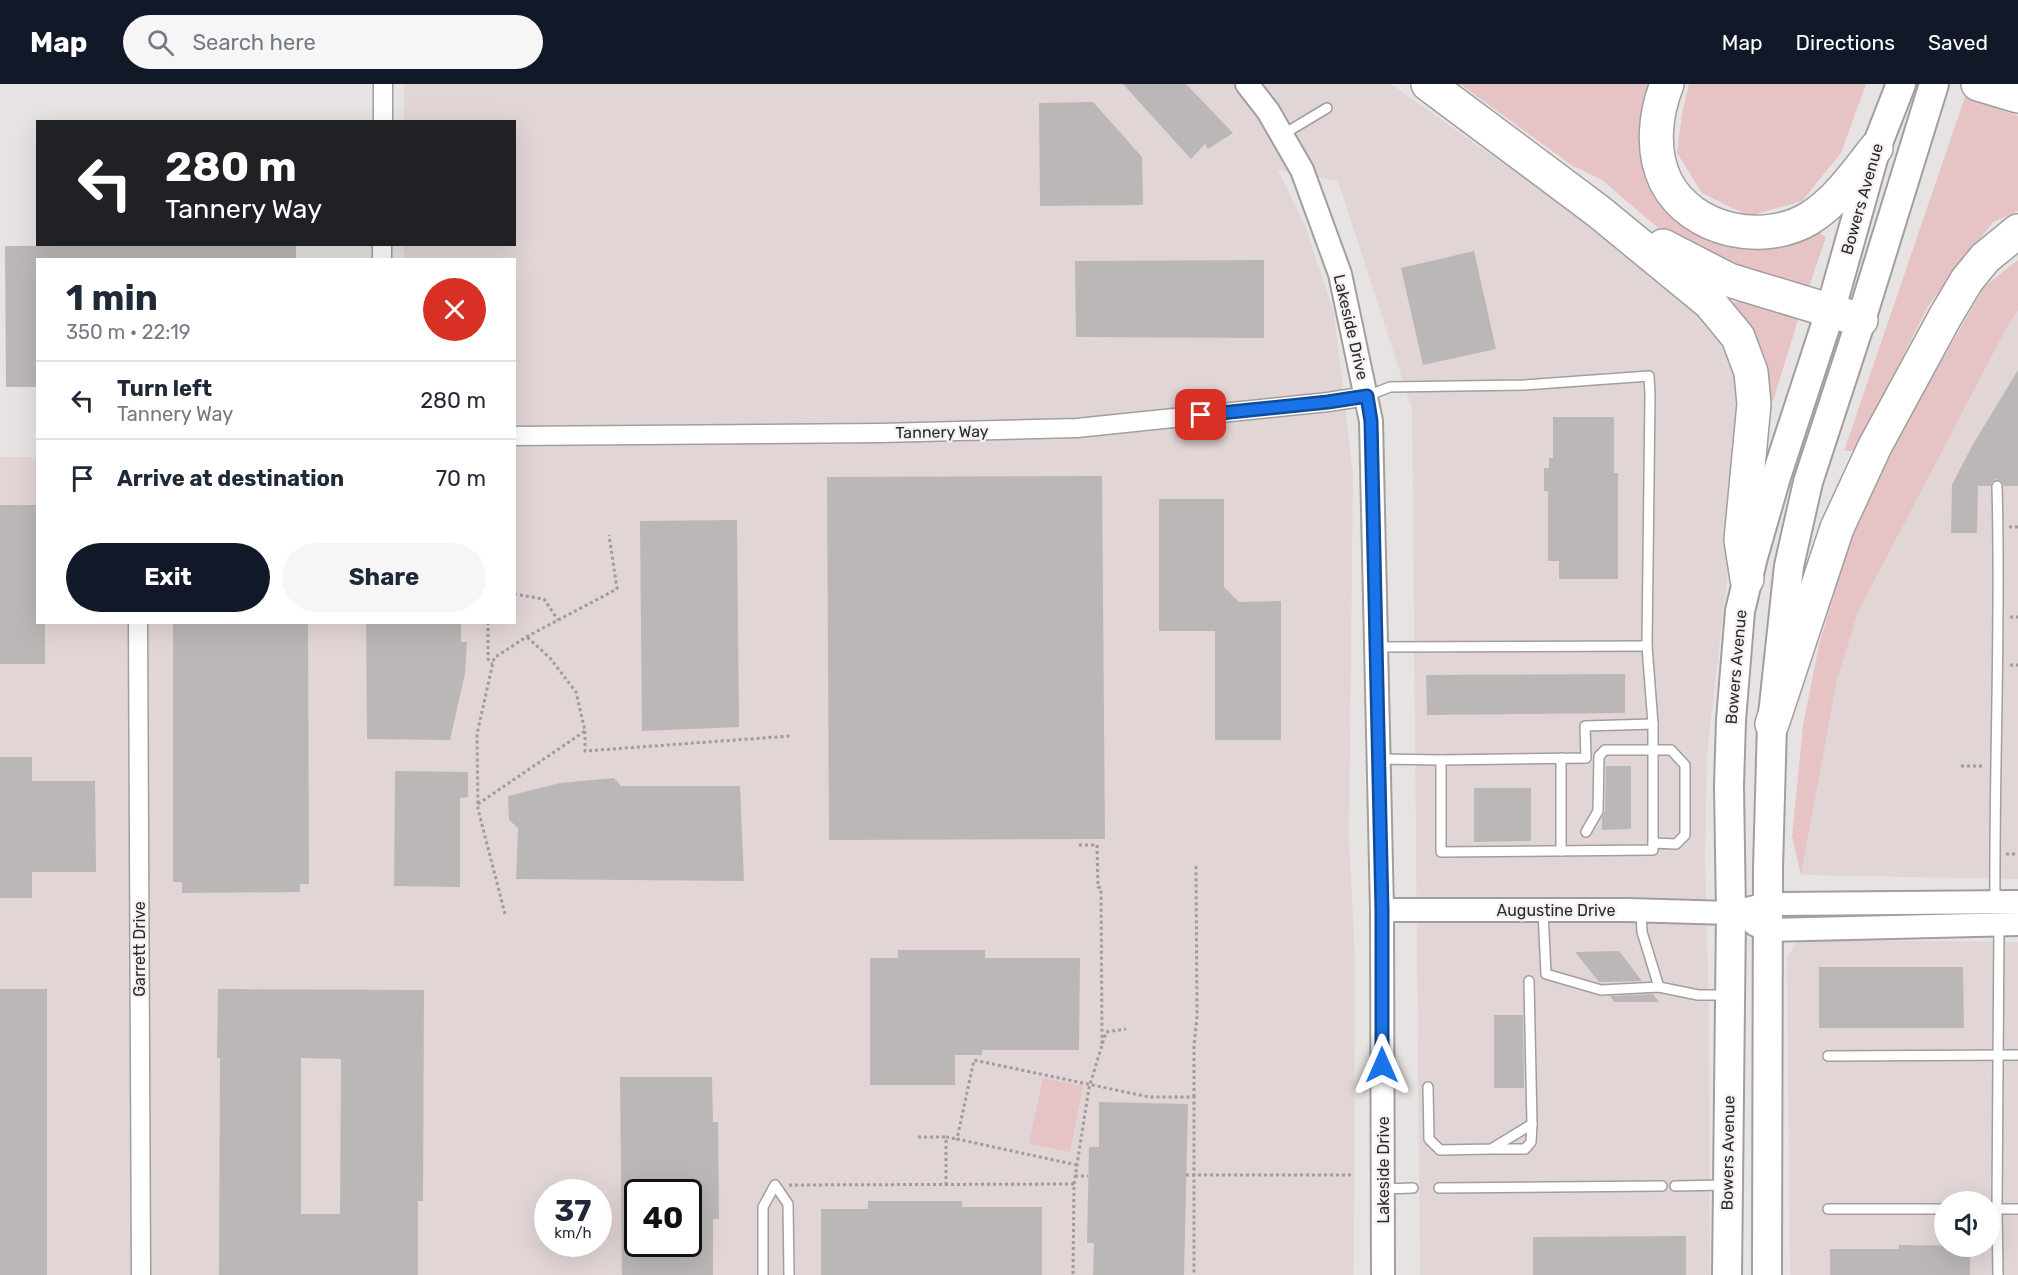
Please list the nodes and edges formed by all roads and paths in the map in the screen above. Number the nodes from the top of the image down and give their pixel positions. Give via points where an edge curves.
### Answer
1 (383, 84) edge
2 (1247, 84) edge
3 (1428, 84) edge
4 (1667, 84) edge
5 (1934, 84) edge
6 (1978, 84) edge
7 (1899, 93) edge
8 (2018, 96) edge
9 (1327, 108) dead end
10 (383, 120) edge
11 (1282, 135) junction
12 (1876, 148) junction
13 (1598, 211) junction
14 (2018, 231) edge
15 (1846, 316) junction
16 (1367, 396) junction
17 (516, 436) edge
18 (1997, 486) dead end
19 (609, 535) dead end
20 (1747, 579) junction
21 (516, 594) edge
22 (558, 620) junction
23 (138, 624) edge
24 (488, 624) edge
25 (526, 637) junction
26 (1647, 646) junction
27 (1375, 647) junction
28 (493, 665) junction
29 (1653, 724) junction
30 (1772, 724) junction
31 (585, 731) junction
32 (790, 736) dead end
33 (1653, 750) junction
34 (1561, 758) junction
35 (1377, 759) junction
36 (1441, 760) junction
37 (478, 804) junction
38 (1586, 832) dead end
39 (1653, 843) junction
40 (1079, 845) dead end
41 (1561, 851) junction
42 (1196, 866) dead end
43 (2018, 902) edge
44 (1382, 910) junction
45 (1543, 910) junction
46 (1641, 910) junction
47 (1731, 913) junction
48 (506, 914) dead end
49 (1767, 917) junction
50 (2004, 917) edge
51 (1529, 981) dead end
52 (1659, 987) junction
53 (1730, 995) junction
54 (1126, 1029) dead end
55 (1102, 1044) junction
56 (1999, 1055) junction
57 (2018, 1055) edge
58 (1828, 1056) dead end
59 (1090, 1085) junction
60 (1428, 1087) dead end
61 (1194, 1097) junction
62 (1532, 1124) junction
63 (918, 1137) dead end
64 (946, 1137) junction
65 (957, 1139) junction
66 (1491, 1149) junction
67 (1077, 1165) junction
68 (1186, 1175) dead end
69 (1194, 1175) junction
70 (1351, 1175) dead end
71 (1075, 1176) junction
72 (1088, 1176) dead end
73 (1074, 1184) junction
74 (775, 1185) junction
75 (945, 1185) junction
76 (1728, 1185) junction
77 (1662, 1186) dead end
78 (1675, 1186) dead end
79 (1413, 1188) dead end
80 (1439, 1188) dead end
81 (1383, 1189) junction
82 (1994, 1191) edge
83 (1828, 1209) dead end
84 (1934, 1209) edge
85 (2000, 1209) edge
86 (2018, 1209) edge
87 (1997, 1257) edge
88 (141, 1275) edge
89 (762, 1275) edge
90 (789, 1275) edge
91 (1073, 1275) edge
92 (1194, 1275) edge
93 (1383, 1275) edge
94 (1727, 1275) edge
95 (1767, 1275) edge
96 (1998, 1275) edge

1 - 10 street
2 - 11 street, Lakeside Drive
3 - 13 highway
4 - 12 highway via 1656,128 1666,182 1684,205 1729,230 1768,232 1810,218 1851,179
5 - 15 main road, Bowers Avenue
6 - 8 highway
7 - 12 main road, Bowers Avenue
9 - 11 lane
11 - 16 street, Lakeside Drive via 1302,170 1340,274
12 - 15 main road, Bowers Avenue
13 - 15 highway via 1729,280
13 - 20 highway via 1710,303 1738,337 1751,372 1754,404 1741,540
14 - 30 highway via 1985,258 1967,280 1875,446 1837,528
15 - 20 main road, Bowers Avenue via 1776,477
15 - 30 main road, Bowers Avenue via 1788,566
16 - 17 street, Tannery Way via 1077,428
16 - 26 lane via 1390,387 1524,385 1648,376
16 - 27 street, Lakeside Drive via 1371,421
18 - 50 lane via 2000,617 1995,766
19 - 22 path via 617,589
20 - 47 main road, Bowers Avenue via 1740,611 1731,720
21 - 22 path via 544,599
22 - 25 path
23 - 88 street, Garrett Drive
24 - 28 path via 488,659
25 - 28 path via 494,658
25 - 31 path via 550,658 576,692
26 - 27 lane
26 - 29 lane
27 - 35 street, Lakeside Drive
28 - 37 path via 477,734
29 - 33 lane
29 - 34 lane via 1586,726 1586,758
30 - 49 main road, Bowers Avenue
31 - 32 path via 585,751
31 - 37 path
33 - 38 lane via 1605,750 1599,756 1598,811
33 - 39 lane
33 - 39 lane via 1671,750 1685,765 1684,835 1676,844
34 - 36 lane
34 - 41 lane
35 - 36 lane
35 - 44 street, Lakeside Drive
36 - 41 lane via 1442,852
37 - 48 path
39 - 41 lane via 1653,850
40 - 55 path via 1097,845
42 - 61 path
43 - 50 street, Augustine Drive
44 - 45 street, Augustine Drive
44 - 81 street, Lakeside Drive
45 - 46 street, Augustine Drive
45 - 52 lane via 1546,974 1601,990
46 - 47 street, Augustine Drive
46 - 52 lane via 1642,932
47 - 49 street, Augustine Drive
47 - 53 main road, Bowers Avenue
49 - 50 street, Augustine Drive
49 - 95 main road, Bowers Avenue
50 - 56 lane
51 - 62 lane
52 - 53 lane via 1698,995
53 - 76 main road, Bowers Avenue
54 - 55 path via 1106,1032
55 - 59 path
56 - 57 lane
56 - 58 lane
56 - 82 lane
59 - 61 path via 1149,1097
59 - 65 path via 974,1060
59 - 67 path
60 - 66 lane via 1429,1139 1440,1150
61 - 69 path
62 - 66 lane
62 - 66 lane via 1532,1142 1525,1149
63 - 64 path
64 - 65 path
64 - 75 path
65 - 67 path
67 - 71 path
68 - 69 path
69 - 70 path
69 - 92 path
71 - 72 path
71 - 73 path
73 - 75 path
73 - 91 path
74 - 75 path
74 - 89 lane via 763,1208
74 - 90 lane via 788,1204
76 - 78 lane
76 - 94 main road, Bowers Avenue
77 - 80 lane
79 - 81 lane
81 - 93 street, Lakeside Drive
83 - 84 lane
85 - 86 lane
87 - 96 lane

